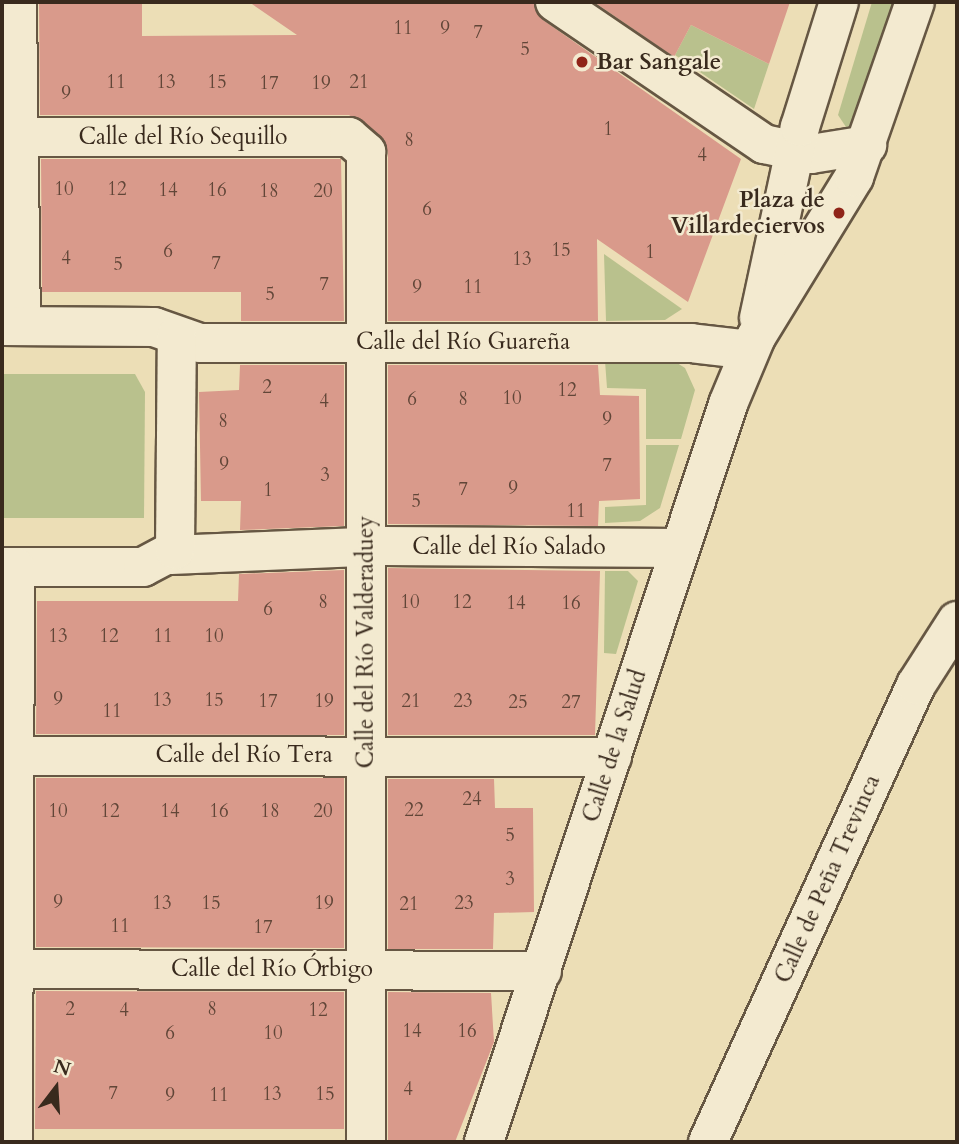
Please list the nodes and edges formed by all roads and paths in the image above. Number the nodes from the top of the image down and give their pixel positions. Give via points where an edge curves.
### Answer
1 (17, 2) edge
2 (555, 2) edge
3 (839, 2) edge
4 (915, 2) edge
5 (10, 137) edge
6 (362, 144) joint
7 (867, 145) junction
8 (794, 152) junction
9 (11, 326) edge
10 (177, 336) junction
11 (368, 343) junction
12 (750, 350) junction
13 (368, 548) junction
14 (680, 548) junction
15 (171, 555) junction
16 (8, 567) edge
17 (957, 621) edge
18 (9, 755) edge
19 (368, 756) junction
20 (612, 757) junction
21 (8, 969) edge
22 (366, 970) junction
23 (542, 971) junction
24 (13, 1142) edge
25 (366, 1142) edge
26 (484, 1142) edge
27 (708, 1142) edge

1 - 5 street
2 - 8 street via 752,137
3 - 8 street
4 - 7 street
5 - 6 street, Calle del Río Sequillo via 349,137
5 - 9 street
6 - 11 street, Calle del Río Valderaduey via 368,156
7 - 8 street via 827,154
7 - 12 street via 839,208
8 - 12 street
9 - 10 street, Calle del Río Guareña via 154,327
10 - 11 street, Calle del Río Guareña via 200,343
10 - 15 street via 178,537
11 - 12 street, Calle del Río Guareña via 691,343
11 - 13 street, Calle del Río Valderaduey
12 - 14 street, Calle de la Salud
13 - 14 street, Calle del Río Salado
13 - 15 street, Calle del Río Salado via 190,550
13 - 19 street, Calle del Río Valderaduey
14 - 20 street, Calle de la Salud
15 - 16 street, Calle del Río Salado via 144,567
16 - 18 street
17 - 27 street, Calle de Peña Trevinca via 916,685
18 - 19 street, Calle del Río Tera
18 - 21 street
19 - 20 street, Calle del Río Tera
19 - 22 street, Calle del Río Valderaduey
20 - 23 street, Calle de la Salud
21 - 22 street, Calle del Río Órbigo
21 - 24 street
22 - 23 street, Calle del Río Órbigo
22 - 25 street, Calle del Río Valderaduey
23 - 26 street, Calle de la Salud

